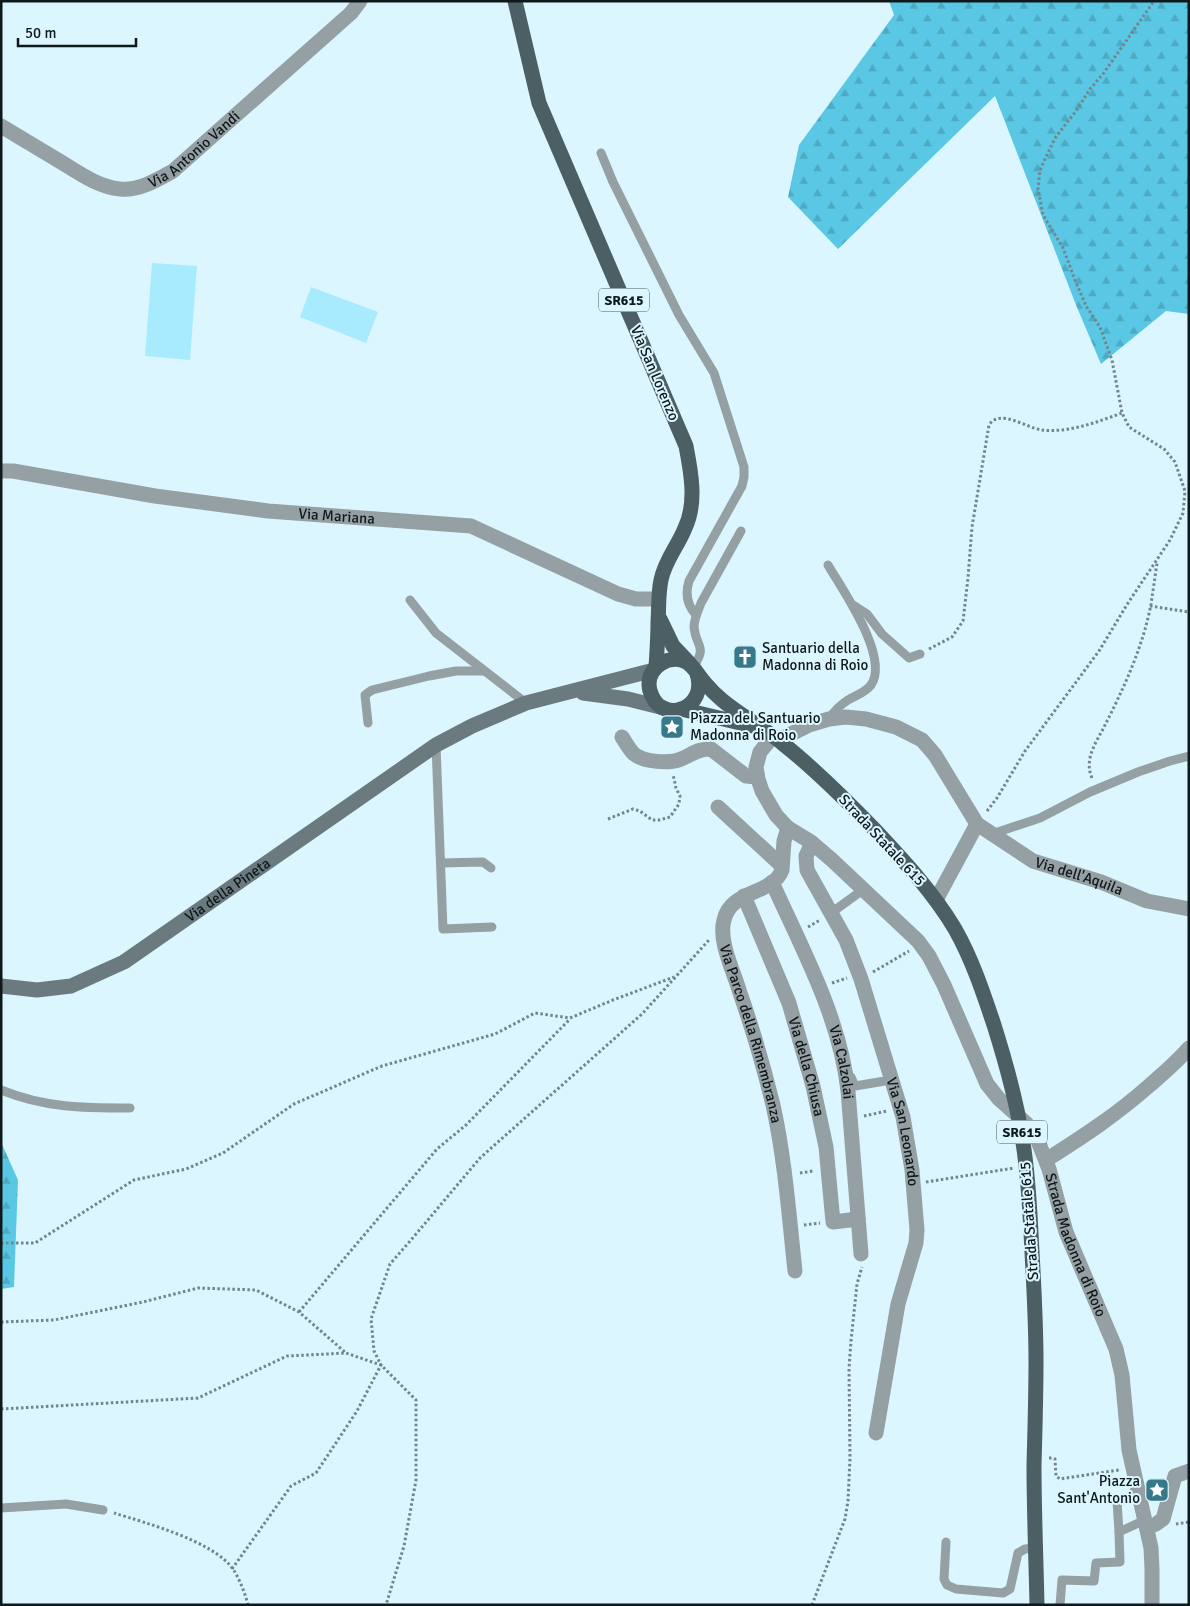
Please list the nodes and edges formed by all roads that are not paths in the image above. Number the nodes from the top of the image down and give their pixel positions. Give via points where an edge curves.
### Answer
1 (360, 1) edge
2 (515, 1) edge
3 (1, 126) edge
4 (601, 154) dead end
5 (1, 472) edge
6 (741, 531) dead end
7 (828, 565) dead end
8 (410, 600) dead end
9 (851, 603) junction
10 (658, 604) junction
11 (696, 615) junction
12 (920, 654) road end
13 (655, 669) junction
14 (694, 669) junction
15 (484, 671) junction
16 (559, 694) junction
17 (526, 704) junction
18 (664, 708) junction
19 (682, 709) junction
20 (829, 719) junction
21 (368, 723) dead end
22 (771, 735) junction
23 (622, 737) dead end
24 (436, 745) junction
25 (1189, 756) edge
26 (757, 777) junction
27 (718, 807) dead end
28 (977, 824) junction
29 (788, 828) junction
30 (992, 834) junction
31 (812, 843) junction
32 (441, 863) junction
33 (782, 866) junction
34 (491, 868) dead end
35 (772, 882) junction
36 (864, 889) junction
37 (744, 896) junction
38 (936, 900) junction
39 (1189, 909) edge
40 (831, 914) junction
41 (492, 927) dead end
42 (1, 986) edge
43 (1189, 1048) edge
44 (844, 1065) junction
45 (892, 1080) junction
46 (1, 1090) edge
47 (130, 1108) dead end
48 (1018, 1116) junction
49 (1046, 1160) junction
50 (858, 1219) junction
51 (861, 1254) road end
52 (795, 1271) dead end
53 (876, 1433) dead end
54 (1189, 1471) edge
55 (1117, 1501) dead end
56 (1, 1508) edge
57 (103, 1510) road end
58 (1146, 1524) junction
59 (1119, 1532) junction
60 (946, 1542) dead end
61 (1036, 1548) junction
62 (1037, 1605) edge
63 (1060, 1605) edge
64 (1152, 1605) edge

1 - 3 street, Via Antonio Vandi via 351,13 174,171 140,188 121,189 103,185
2 - 10 main road, Via San Lorenzo / SR615 via 539,104 686,446 691,471 690,511 686,528 664,568
4 - 11 lane via 679,315 714,373 744,467 742,486 686,589 687,602
5 - 10 street, Via Mariana via 13,471 155,496 268,511 471,526 618,594
6 - 11 lane
7 - 9 lane
8 - 15 lane via 436,633
9 - 12 lane via 867,614 882,634 909,658
9 - 20 lane via 869,638 876,671 871,684 834,710
10 - 13 main road, Via San Lorenzo / SR615
10 - 14 main road, Via San Lorenzo / SR615 via 662,625 670,642
11 - 14 lane via 694,625 701,654
13 - 14 main road via 666,661 680,660
13 - 16 main road, Via della Pineta
13 - 18 main road, SR615 via 649,681 650,689 654,700
14 - 19 main road via 700,686 698,694 692,704
14 - 22 main road, SR615 via 721,699
15 - 17 lane
15 - 21 lane via 456,671 372,690 366,695
16 - 17 main road, Via della Pineta
16 - 18 main road, Via della Pineta via 591,694
17 - 24 main road, Via della Pineta
18 - 19 main road, SR615
19 - 22 main road, SR615
20 - 22 street, Via dell'Aquila
20 - 28 street, Via dell'Aquila via 866,719 896,727 922,740 935,755
22 - 26 street via 759,756
22 - 38 main road, Strada Statale 615 / SR615 via 840,793
23 - 26 street via 632,752 640,757 675,761 711,749 746,776
24 - 32 lane
24 - 42 main road, Via della Pineta via 124,962 71,986 37,990
25 - 30 lane via 1098,789 1040,818
26 - 29 street via 767,801
27 - 33 street
28 - 30 street, Via dell'Aquila
28 - 38 street
29 - 31 street
29 - 33 street
30 - 39 street, Via dell'Aquila via 1033,861 1101,882 1147,901
31 - 36 street, Strada Madonna di Roio
31 - 40 street, Via San Leonardo via 806,856 808,870
32 - 34 lane via 483,862
32 - 41 lane via 443,929
33 - 35 street via 781,873
35 - 37 street, Via Parco della Rimembranza
35 - 44 street, Via Calzolai via 823,996
36 - 40 lane
36 - 48 street, Strada Madonna di Roio via 920,945 933,964 986,1081 995,1095
37 - 50 street, Via della Chiusa via 796,1024 820,1112 833,1222
37 - 52 street, Via Parco della Rimembranza via 728,909 722,931 773,1106
38 - 48 main road, Strada Statale 615 / SR615 via 959,937 982,989
40 - 45 street, Via San Leonardo via 850,948
43 - 49 street via 1129,1104
44 - 45 lane via 855,1086
44 - 50 street, Via Calzolai
45 - 53 street, Via San Leonardo via 907,1136 917,1230 898,1304
46 - 47 lane via 14,1096 74,1108
48 - 49 street, Strada Madonna di Roio via 1033,1132
48 - 61 main road, Strada Statale 615 / SR615 via 1030,1199 1036,1347
49 - 58 street, Strada Madonna di Roio via 1066,1232 1119,1357 1132,1468
50 - 51 street, Via Calzolai
54 - 58 street via 1175,1476 1163,1518 1156,1524
55 - 59 lane
56 - 57 lane via 66,1504
58 - 59 lane
58 - 64 street, Strada Madonna di Roio via 1152,1556
59 - 63 lane via 1120,1562 1096,1563 1094,1581 1062,1580
60 - 61 lane via 944,1579 947,1585 956,1589 1003,1593 1010,1589 1018,1553
61 - 62 main road, Strada Statale 615 / SR615

